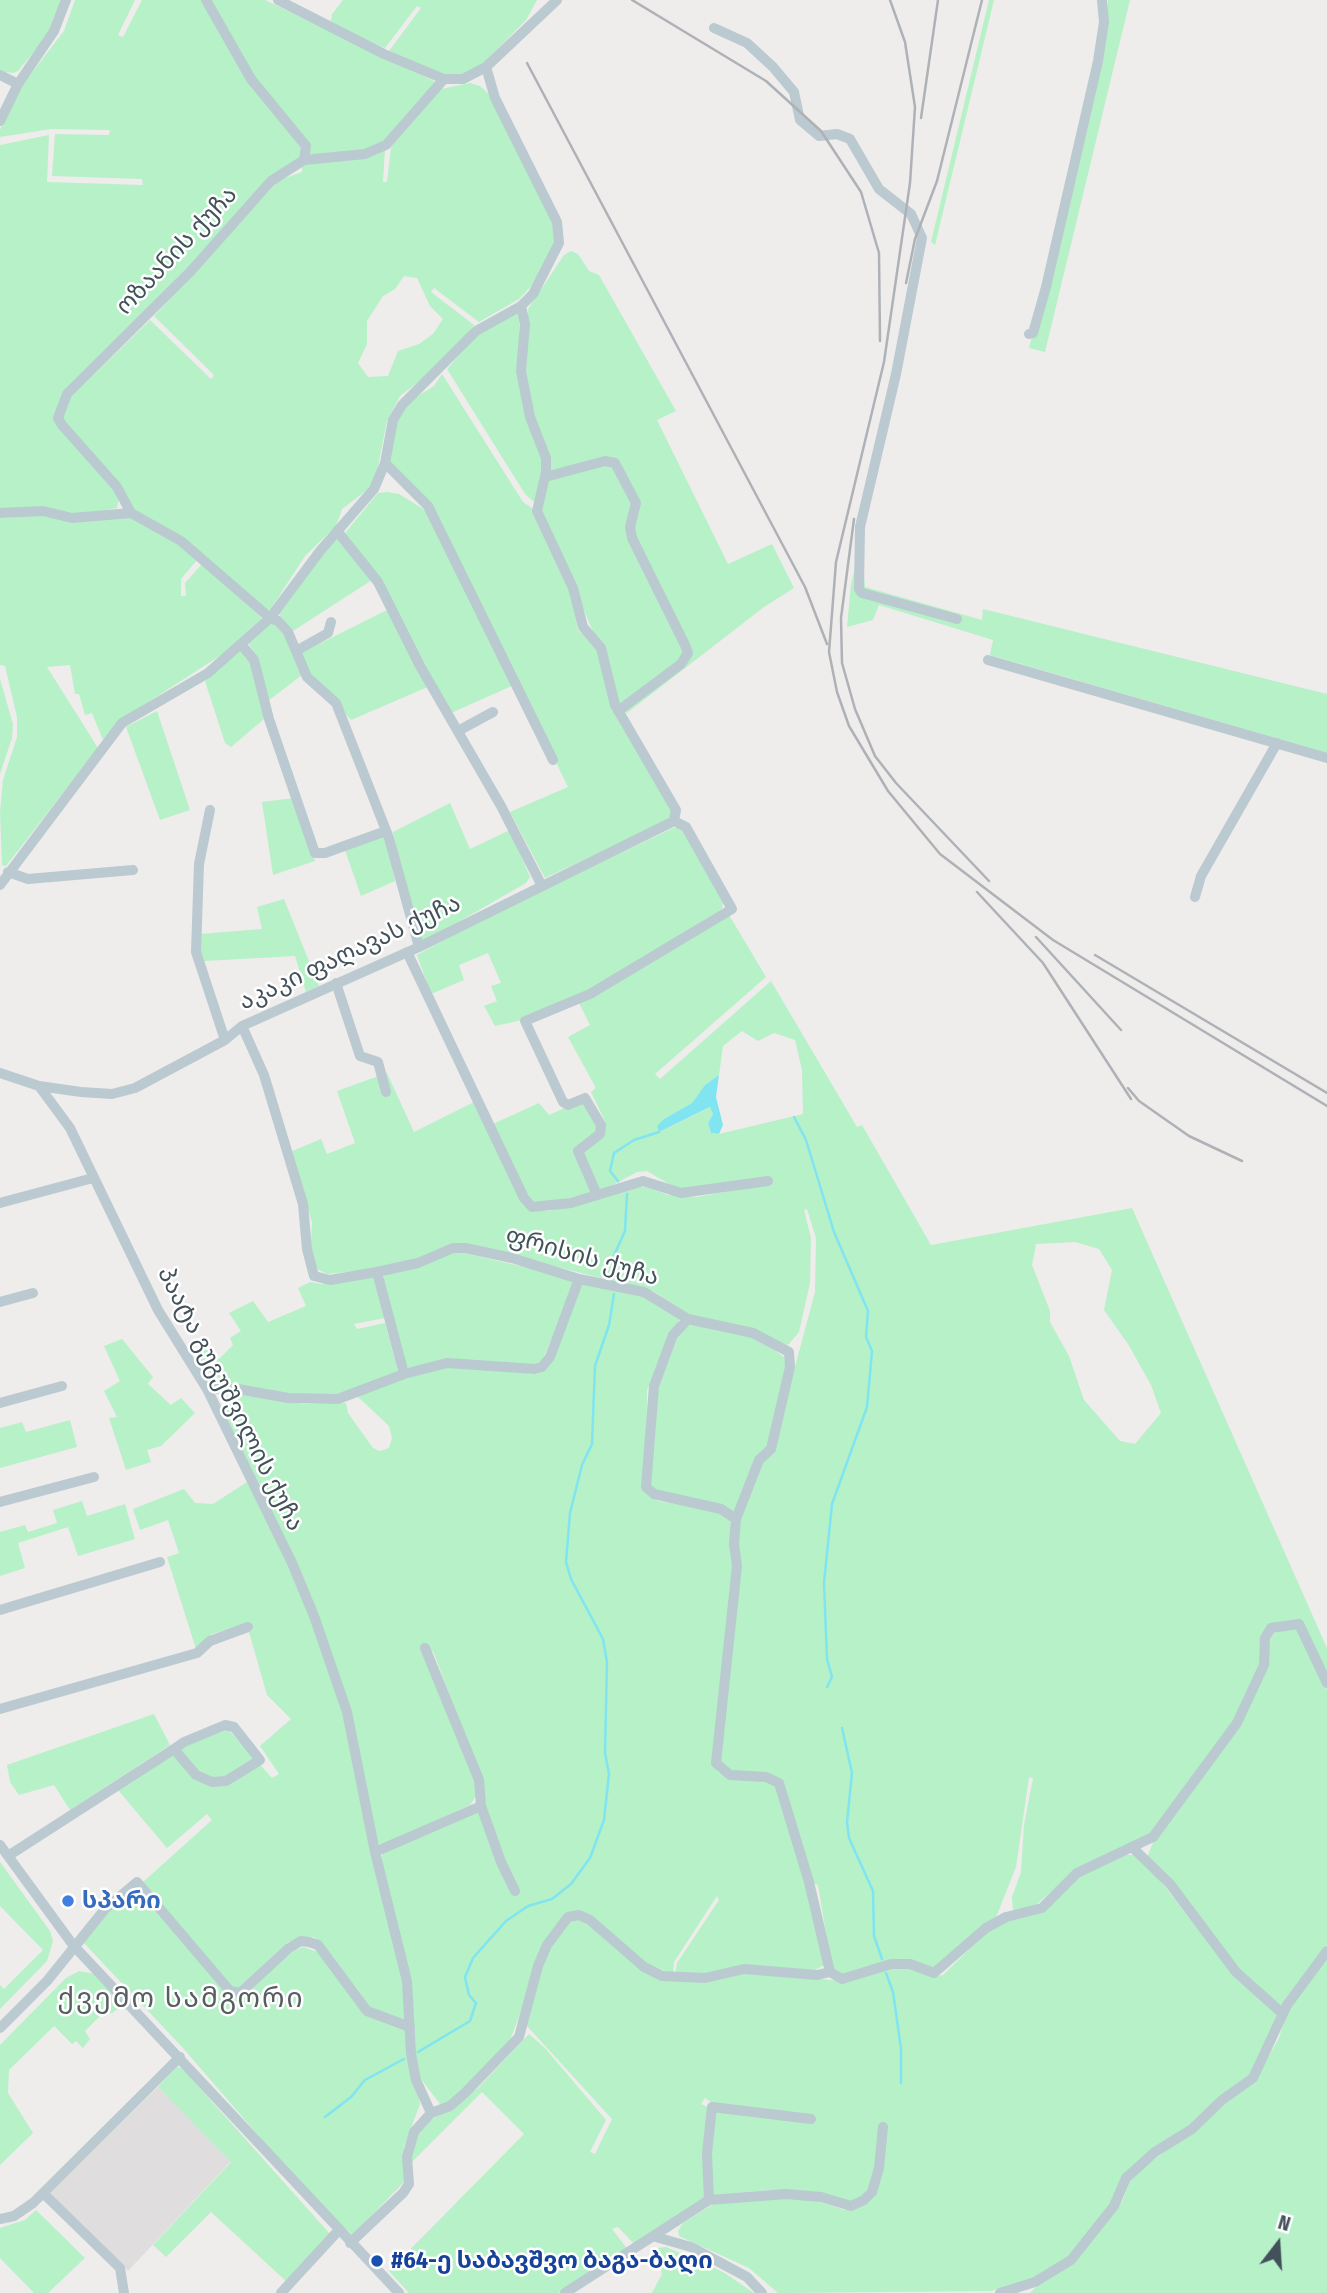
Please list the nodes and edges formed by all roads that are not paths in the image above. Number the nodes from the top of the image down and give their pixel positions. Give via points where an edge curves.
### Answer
1 (66, 0) edge
2 (206, 0) edge
3 (278, 0) edge
4 (558, 0) edge
5 (1102, 0) edge
6 (714, 28) dead end
7 (486, 66) junction
8 (3, 76) edge
9 (444, 79) junction
10 (18, 83) junction
11 (0, 121) edge
12 (304, 160) junction
13 (521, 306) junction
14 (1029, 334) dead end
15 (385, 463) junction
16 (545, 477) junction
17 (0, 513) edge
18 (131, 513) junction
19 (337, 531) junction
20 (270, 618) junction
21 (957, 619) dead end
22 (331, 622) dead end
23 (241, 644) junction
24 (296, 651) junction
25 (988, 660) dead end
26 (618, 711) junction
27 (493, 712) dead end
28 (458, 731) junction
29 (1277, 743) junction
30 (1327, 758) edge
31 (553, 760) dead end
32 (210, 810) dead end
33 (674, 821) junction
34 (386, 831) junction
35 (133, 870) dead end
36 (8, 872) junction
37 (0, 885) edge
38 (542, 886) junction
39 (1195, 897) dead end
40 (419, 947) junction
41 (407, 952) junction
42 (336, 984) junction
43 (242, 1026) junction
44 (225, 1040) junction
45 (0, 1073) edge
46 (39, 1086) junction
47 (386, 1092) dead end
48 (93, 1178) junction
49 (768, 1181) dead end
50 (597, 1195) junction
51 (0, 1203) edge
52 (377, 1272) junction
53 (579, 1279) junction
54 (33, 1293) dead end
55 (0, 1301) edge
56 (688, 1319) junction
57 (404, 1374) junction
58 (62, 1386) dead end
59 (207, 1389) junction
60 (0, 1403) edge
61 (94, 1477) dead end
62 (0, 1502) edge
63 (736, 1519) junction
64 (160, 1562) dead end
65 (0, 1610) edge
66 (248, 1627) dead end
67 (425, 1648) dead end
68 (1327, 1683) edge
69 (0, 1709) edge
70 (174, 1749) junction
71 (481, 1806) junction
72 (0, 1844) edge
73 (1133, 1847) junction
74 (374, 1852) junction
75 (8, 1856) junction
76 (515, 1891) dead end
77 (73, 1945) junction
78 (1327, 1951) edge
79 (830, 1972) junction
80 (1283, 2014) junction
81 (410, 2027) junction
82 (0, 2028) edge
83 (180, 2057) junction
84 (431, 2113) junction
85 (811, 2119) dead end
86 (883, 2127) dead end
87 (43, 2193) junction
88 (709, 2200) junction
89 (0, 2219) edge
90 (338, 2231) junction
91 (656, 2237) junction
92 (350, 2243) junction
93 (124, 2293) edge
94 (281, 2293) edge
95 (399, 2293) edge
96 (565, 2293) edge
97 (762, 2293) edge
98 (1000, 2293) edge

1 - 10 street via 54,31
2 - 12 street via 251,79 306,146
3 - 9 street via 383,54
4 - 7 street
5 - 14 street via 1098,61 1046,287
6 - 21 street via 747,43 773,67 794,92 800,120 819,136 837,134 850,139 878,189 911,214 922,238 860,527 859,589
7 - 9 street via 463,79
7 - 13 street via 495,98 558,222 559,243 533,294
8 - 10 street
9 - 12 street, ოზაანის ქუჩა via 386,145 365,154
10 - 11 street
12 - 18 street, ოზაანის ქუჩა via 271,181 190,272 63,400 58,418 62,425 117,488
13 - 15 street via 476,331 402,405 393,420
13 - 16 street via 525,324 521,371 530,417 546,457
15 - 19 street via 373,489
15 - 31 street via 428,506
16 - 26 street via 537,511 573,588 583,627 601,648
16 - 26 street via 605,461 615,463 636,503 632,538 688,653 681,664
17 - 18 street via 43,511 72,518
18 - 20 street via 181,541
19 - 20 street
19 - 28 street via 378,582
20 - 23 street
20 - 24 street via 288,632
22 - 24 street via 328,633
23 - 34 street via 254,660 315,853
23 - 36 street via 208,673 122,723
24 - 34 street via 307,677 335,703
25 - 29 street
26 - 33 street via 676,810
27 - 28 street
28 - 38 street
29 - 30 street
29 - 39 street via 1201,876
32 - 44 street via 200,864 196,952
33 - 38 street, აკაკი ფაღავას ქუჩა
33 - 50 street via 686,827 732,909 590,994 525,1021 563,1102 568,1105 585,1098 601,1125 600,1134 578,1151
34 - 40 street
35 - 36 street via 28,879
36 - 37 street
38 - 40 street, აკაკი ფაღავას ქუჩა
40 - 41 street, აკაკი ფაღავას ქუჩა
41 - 42 street, აკაკი ფაღავას ქუჩა
41 - 50 street via 524,1198 532,1206 546,1207
42 - 43 street, აკაკი ფაღავას ქუჩა
42 - 47 street via 359,1056 378,1062
43 - 44 street, აკაკი ფაღავას ქუჩა
43 - 52 street, ფრისის ქუჩა via 264,1075 303,1204 314,1276 330,1280
44 - 46 street, აკაკი ფაღავას ქუჩა via 135,1088 111,1094
45 - 46 street, აკაკი ფაღავას ქუჩა
46 - 48 street, პაატა გუგუშვილის ქუჩა via 70,1128
48 - 51 street
48 - 59 street, პაატა გუგუშვილის ქუჩა via 158,1310
49 - 50 street via 681,1193 643,1181
52 - 53 street, ფრისის ქუჩა via 465,1248
52 - 57 street
53 - 56 street, ფრისის ქუჩა via 644,1292
53 - 57 street via 542,1367 447,1363
54 - 55 street
56 - 63 street via 673,1335 654,1387 646,1487 654,1494 721,1509
56 - 63 street, ფრისის ქუჩა via 753,1333 789,1352 790,1367 771,1449 759,1460
57 - 59 street via 338,1399
58 - 60 street
59 - 74 street, პაატა გუგუშვილის ქუჩა via 314,1616 347,1712
61 - 62 street
63 - 79 street, ფრისის ქუჩა via 737,1566 716,1763 730,1774 766,1777 779,1783
64 - 65 street
66 - 69 street via 210,1640 197,1653
67 - 71 street via 479,1780
68 - 73 street via 1299,1624 1271,1628 1265,1638 1265,1665 1237,1723 1153,1837
70 - 70 street via 230,1725 260,1757 259,1762 226,1781 212,1782 196,1776
70 - 75 street
71 - 74 street
71 - 76 street
72 - 75 street
73 - 79 street via 1077,1872 1042,1908 986,1928 934,1973 910,1964 891,1964 842,1979
73 - 80 street via 1170,1884 1236,1972
74 - 81 street, პაატა გუგუშვილის ქუჩა via 407,1981
75 - 77 street
77 - 81 street via 136,1882 230,1991 240,1993 289,1948 309,1942 318,1945 367,2011
77 - 82 street via 47,1981
77 - 83 street
78 - 80 street
79 - 84 street via 744,1969 705,1978 662,1976 590,1920 568,1917 557,1928 538,1966 519,2037 458,2100
80 - 98 street via 1253,2078 1126,2178 1114,2206 1071,2260 1035,2282
81 - 84 street, პაატა გუგუშვილის ქუჩა via 416,2080
83 - 87 street
83 - 90 street
84 - 92 street via 409,2142 409,2184
85 - 88 street via 712,2106
86 - 88 street via 872,2192 851,2206 786,2194
87 - 89 street via 23,2211
87 - 93 street via 120,2268
88 - 91 street
90 - 92 street
90 - 94 street
91 - 96 street
91 - 97 street via 691,2247 747,2277
92 - 95 street

